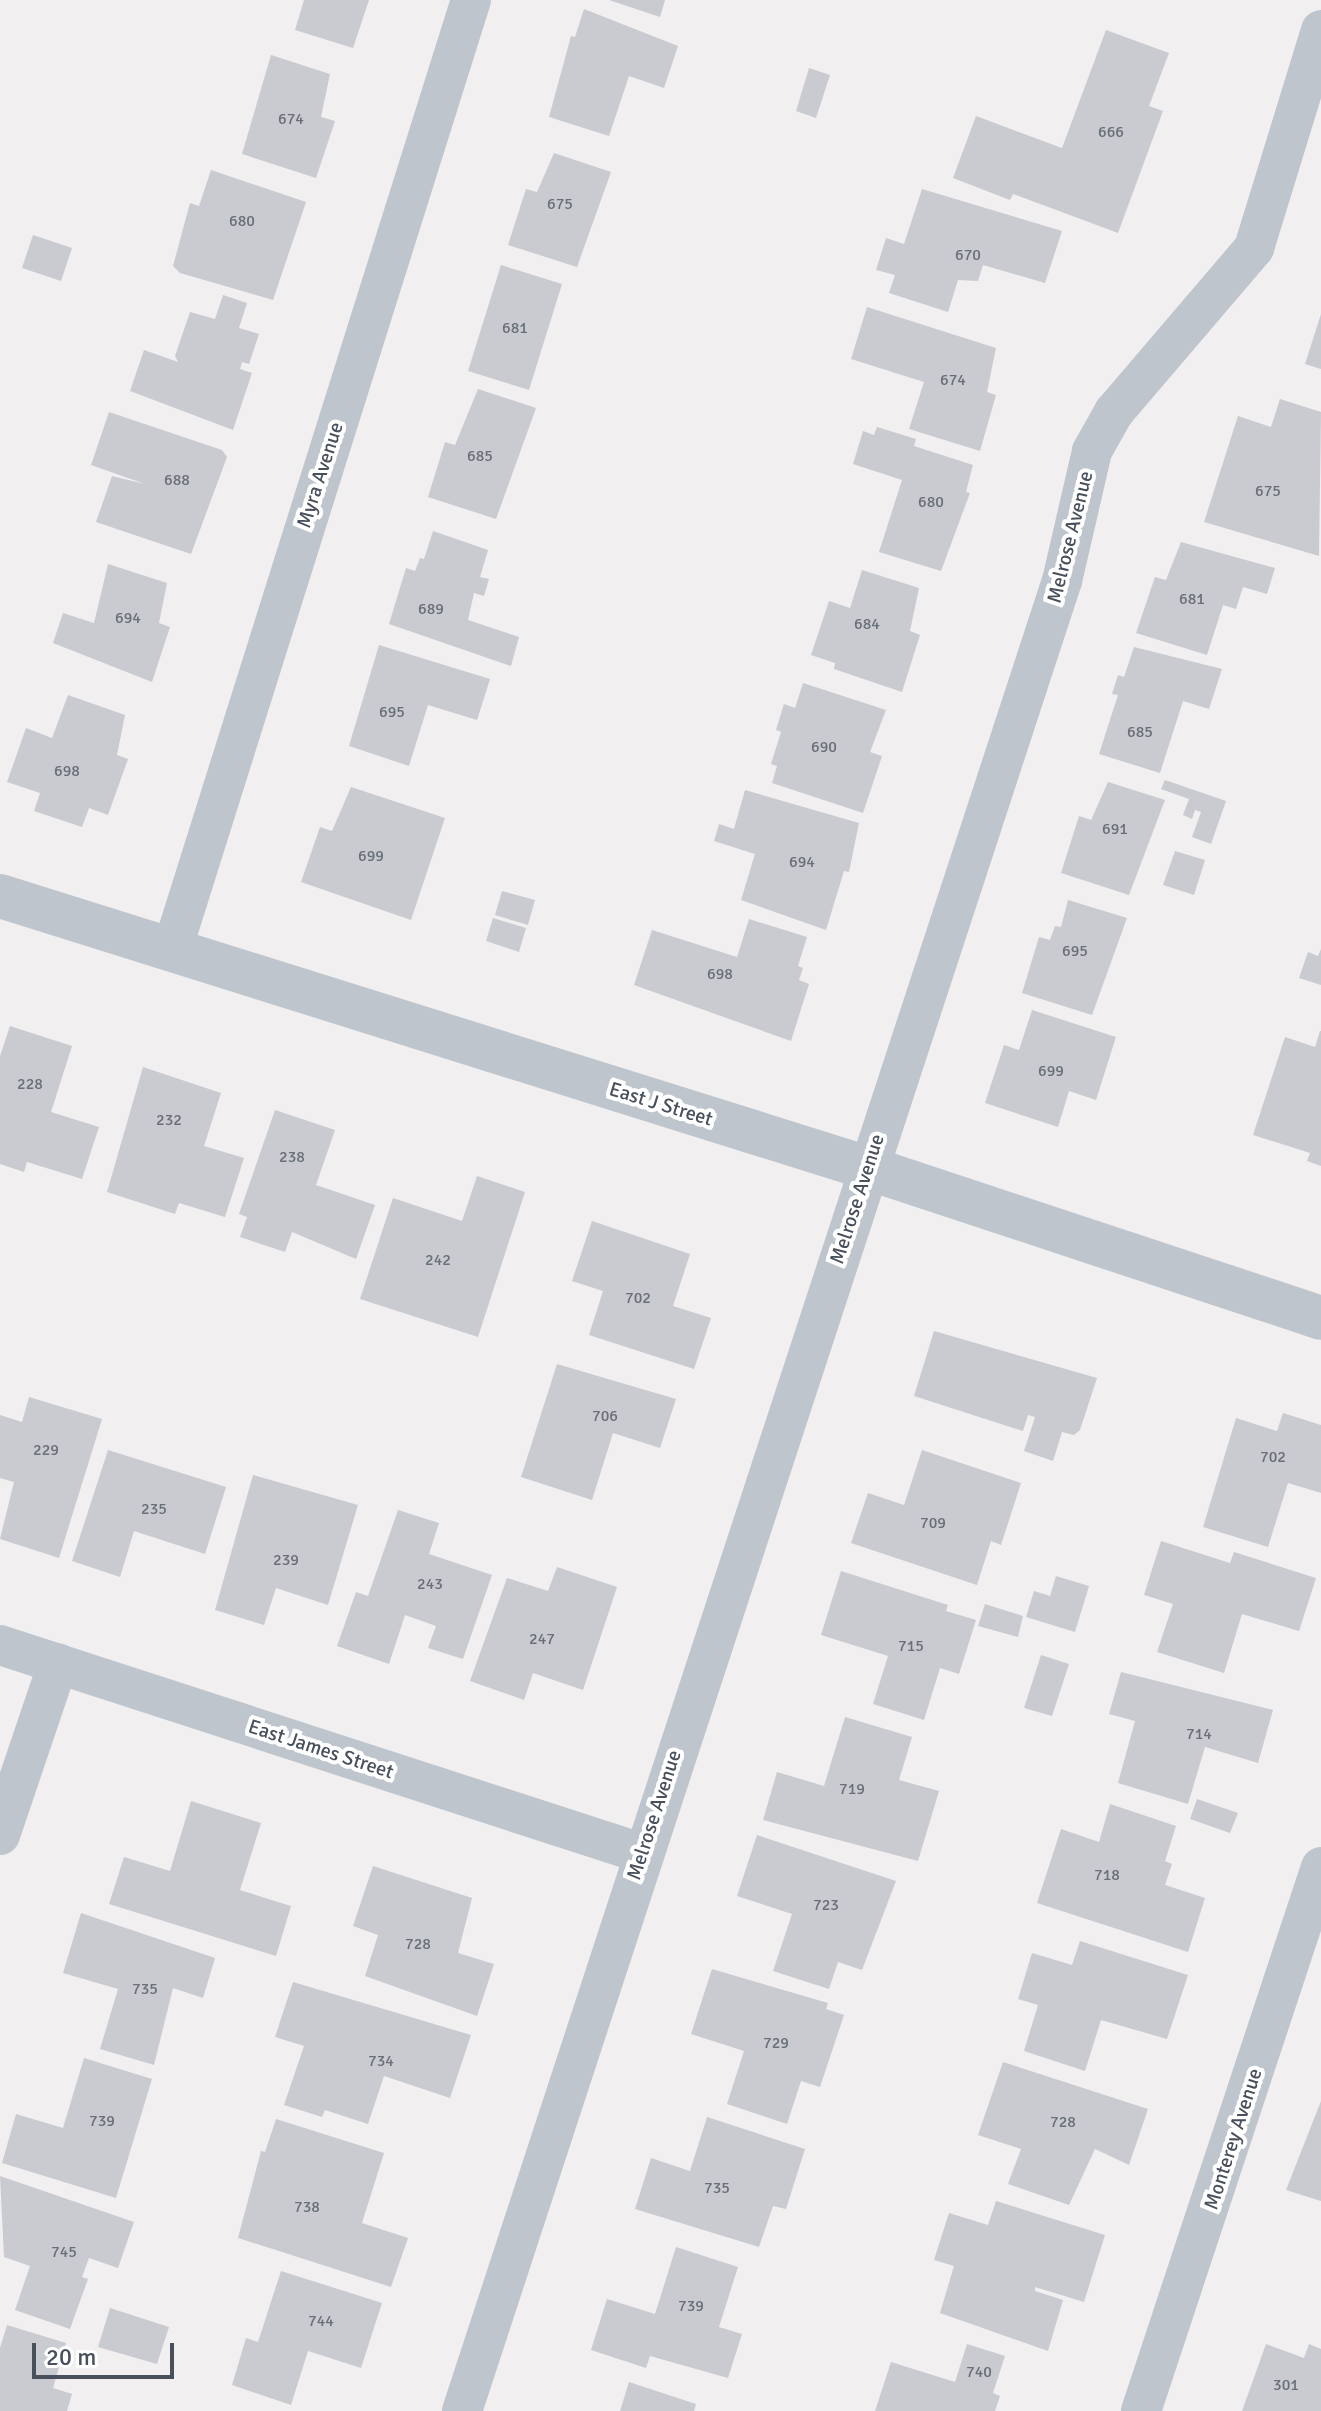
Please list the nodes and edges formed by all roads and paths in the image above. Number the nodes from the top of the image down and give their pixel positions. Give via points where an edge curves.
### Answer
1 (471, 0) edge
2 (1321, 30) edge
3 (0, 896) edge
4 (172, 950) junction
5 (868, 1168) junction
6 (1321, 1318) edge
7 (0, 1645) edge
8 (58, 1664) junction
9 (0, 1835) edge
10 (641, 1853) junction
11 (1321, 1867) edge
12 (1304, 1983) edge
13 (462, 2411) edge
14 (1141, 2411) edge

1 - 4 street, Myra Avenue
2 - 5 street, Melrose Avenue via 1254,248 1114,412 1092,451 1062,581
3 - 4 street, East J Street
4 - 5 street, East J Street
5 - 6 street, East J Street
5 - 10 street, Melrose Avenue
7 - 8 street, East James Street
8 - 9 street
8 - 10 street, East James Street
10 - 13 street, Melrose Avenue
11 - 12 street, Monterey Avenue
12 - 14 street, Monterey Avenue

